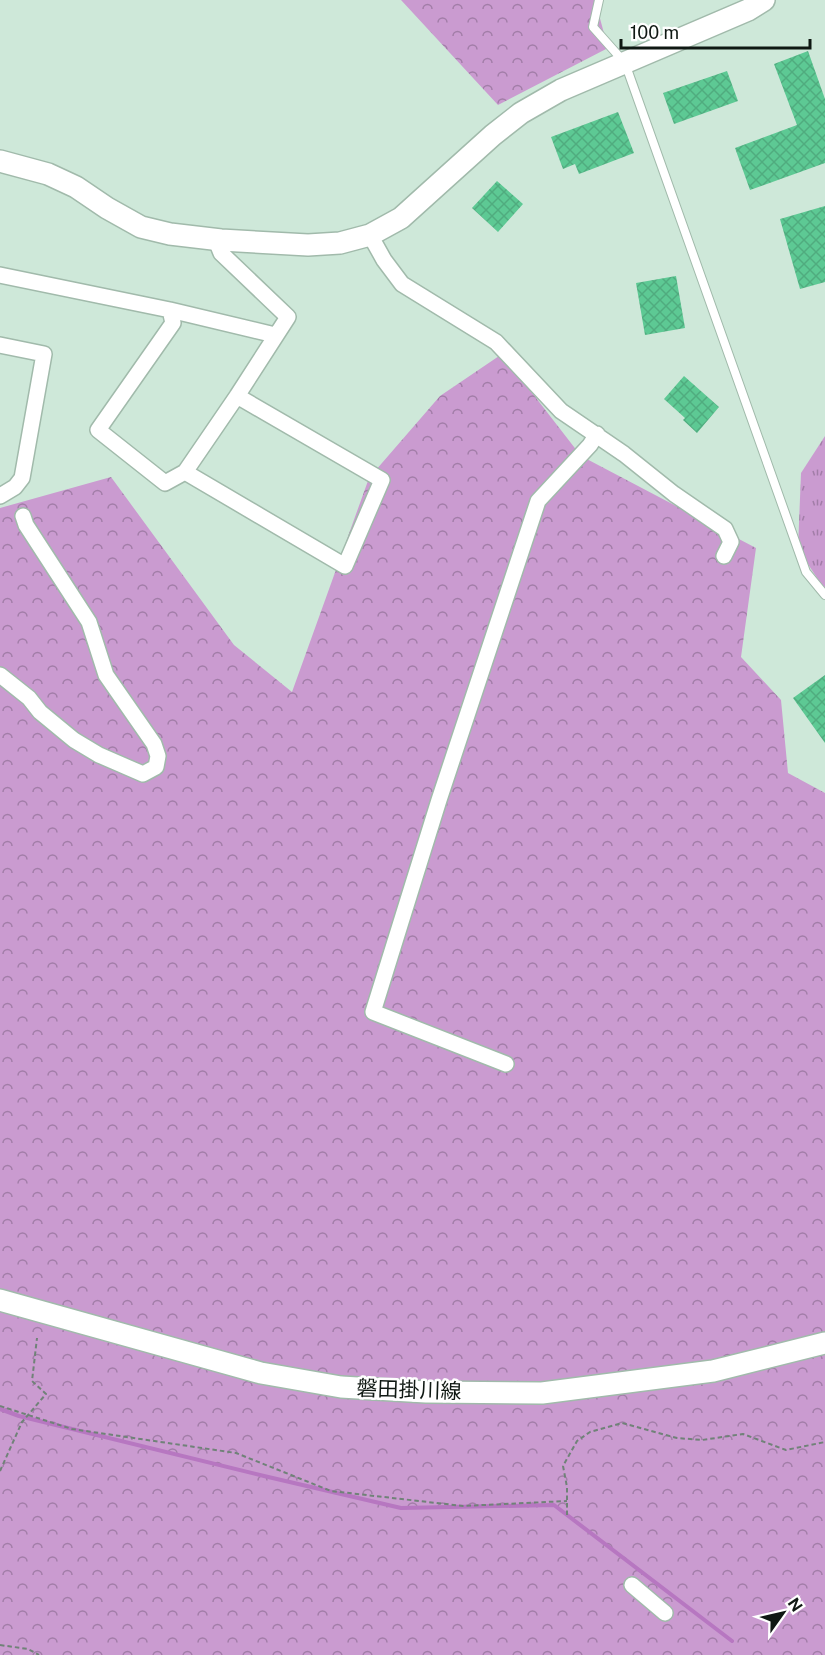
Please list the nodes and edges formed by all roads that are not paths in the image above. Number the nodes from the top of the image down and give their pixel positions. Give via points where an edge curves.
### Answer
1 (599, 0) edge
2 (764, 0) edge
3 (625, 63) junction
4 (0, 161) edge
5 (370, 235) junction
6 (215, 238) junction
7 (0, 275) edge
8 (170, 310) junction
9 (275, 335) junction
10 (0, 345) edge
11 (237, 396) junction
12 (597, 434) junction
13 (185, 472) junction
14 (7, 485) edge
15 (0, 496) edge
16 (22, 516) dead end
17 (724, 556) dead end
18 (825, 595) edge
19 (0, 675) edge
20 (506, 1064) dead end
21 (0, 1300) edge
22 (825, 1343) edge
23 (632, 1586) dead end
24 (665, 1612) dead end

1 - 3 lane via 593,27
2 - 3 street
3 - 5 street via 561,90 521,113 400,218
3 - 18 lane via 806,572
4 - 6 street via 48,174 76,187 141,227
5 - 6 street via 340,243 308,244
5 - 12 street via 402,284 495,342 561,411
6 - 9 street via 221,253 288,317
7 - 8 street
8 - 9 street
8 - 13 street via 173,323 98,430 165,483
9 - 11 street
10 - 14 street via 44,354 22,478
11 - 13 street
11 - 13 street via 382,480 345,566
12 - 17 street via 725,529 731,542
12 - 20 street via 538,501 373,1012
14 - 15 street
16 - 19 street via 89,622 106,675 154,744 156,767 143,774 99,755 74,740
21 - 22 street, 磐田掛川線 via 261,1372 341,1387 426,1392 542,1393 713,1371
23 - 24 street

